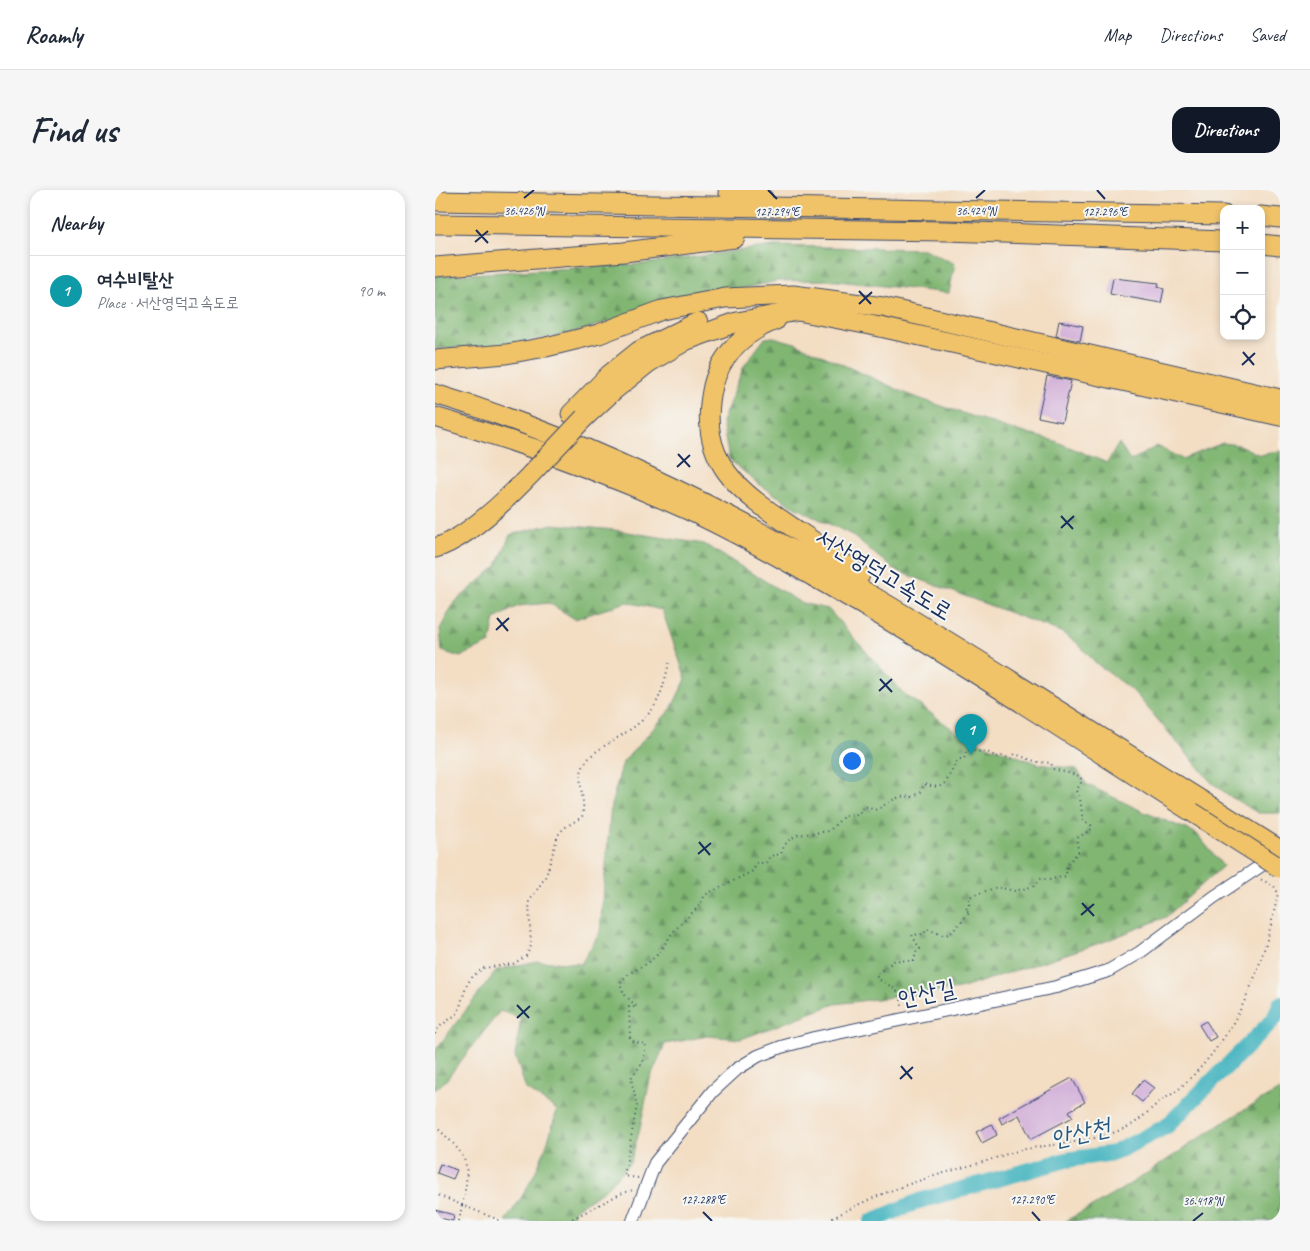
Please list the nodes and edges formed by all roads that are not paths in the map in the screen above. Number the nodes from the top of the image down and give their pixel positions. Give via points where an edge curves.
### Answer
1 (728, 190) edge
2 (435, 201) edge
3 (800, 207) junction
4 (1220, 215) edge
5 (1265, 216) edge
6 (1280, 218) edge
7 (435, 224) edge
8 (806, 229) junction
9 (1220, 241) edge
10 (435, 267) edge
11 (795, 303) junction
12 (435, 360) edge
13 (435, 394) edge
14 (1280, 399) edge
15 (1280, 416) edge
16 (435, 418) edge
17 (526, 470) junction
18 (435, 534) edge
19 (435, 548) edge
20 (934, 632) junction
21 (1196, 806) junction
22 (1280, 852) edge
23 (1280, 868) edge
24 (633, 1221) edge

1 - 3 highway
2 - 3 highway
3 - 4 highway
5 - 6 highway
7 - 8 highway
8 - 9 highway
8 - 10 highway via 624,252
11 - 12 highway via 725,298 662,310 599,334 546,347
11 - 14 highway via 883,307
11 - 15 highway
11 - 17 highway, bridge via 687,340 647,363 577,416
11 - 20 highway via 725,355 716,375 708,410 711,443 729,476 753,501 818,544
13 - 20 highway, 서산영덕고속도로 via 565,440 673,487 866,590
16 - 21 highway, 서산영덕고속도로 via 562,460 670,502 766,550 907,631
17 - 18 highway via 461,521
17 - 19 highway via 509,497 481,521
20 - 21 highway, 서산영덕고속도로
21 - 22 highway, 서산영덕고속도로
21 - 23 highway, 서산영덕고속도로, bridge
22 - 24 street, 안산길 via 1139,953 1107,971 1056,987 781,1046 758,1056 737,1069 713,1091 655,1163

